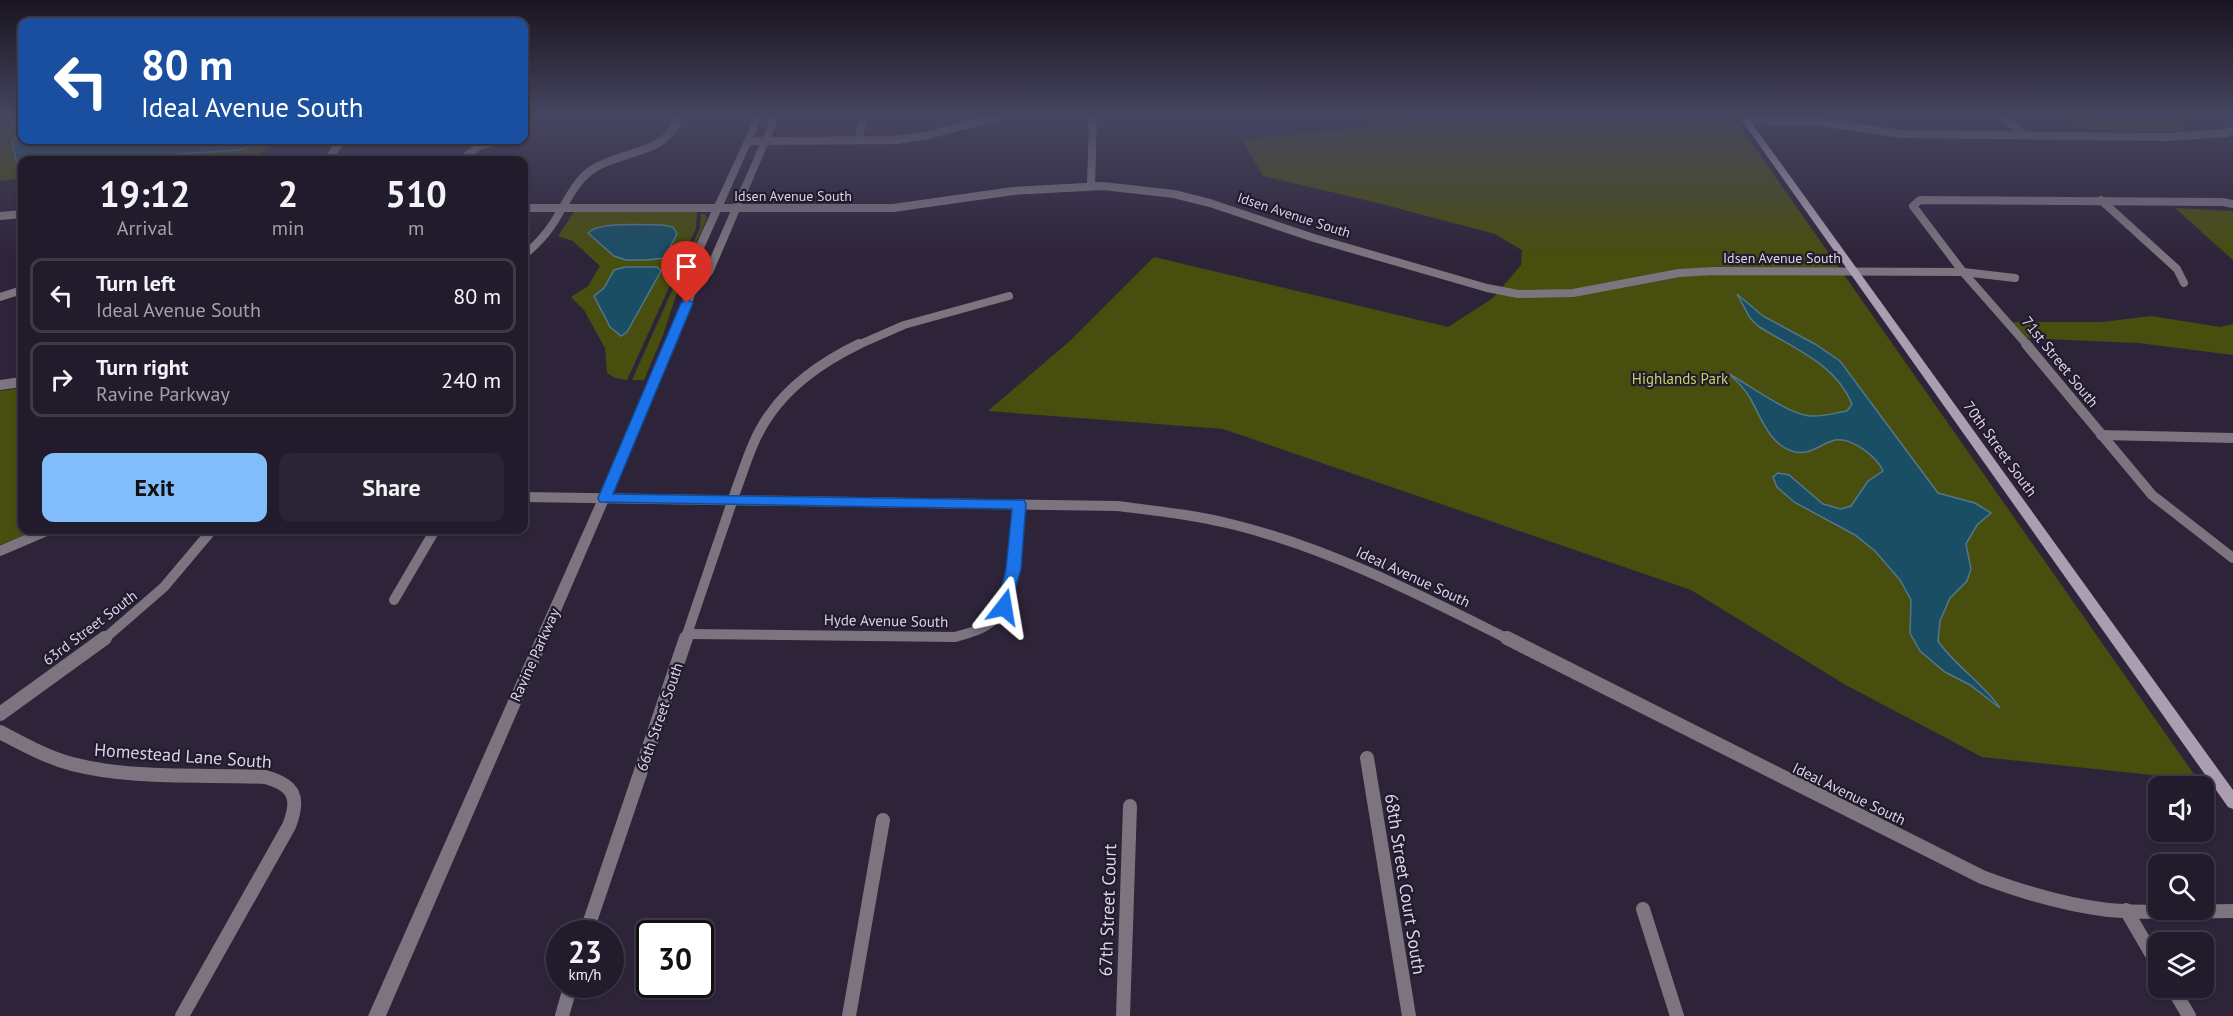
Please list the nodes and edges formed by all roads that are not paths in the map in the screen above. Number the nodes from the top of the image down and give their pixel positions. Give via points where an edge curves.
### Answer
1 (609, 162) edge
2 (738, 162) edge
3 (756, 162) edge
4 (1092, 162) edge
5 (1776, 162) edge
6 (1091, 186) junction
7 (2101, 200) junction
8 (2233, 204) edge
9 (528, 208) edge
10 (564, 208) junction
11 (716, 209) junction
12 (735, 210) junction
13 (18, 214) edge
14 (0, 216) edge
15 (528, 252) edge
16 (1855, 272) junction
17 (1963, 272) junction
18 (2015, 278) dead end
19 (2184, 283) dead end
20 (18, 291) edge
21 (690, 294) junction
22 (1009, 296) dead end
23 (0, 297) edge
24 (18, 383) edge
25 (0, 385) edge
26 (2101, 435) junction
27 (2233, 438) edge
28 (528, 497) edge
29 (604, 498) junction
30 (733, 500) junction
31 (1019, 504) junction
32 (40, 534) edge
33 (209, 534) edge
34 (433, 534) edge
35 (0, 551) edge
36 (2233, 558) edge
37 (394, 600) dead end
38 (689, 634) junction
39 (0, 714) edge
40 (0, 732) edge
41 (1367, 758) dead end
42 (2233, 801) edge
43 (1130, 806) dead end
44 (882, 820) dead end
45 (1643, 909) dead end
46 (2126, 910) junction
47 (2233, 911) edge
48 (590, 920) edge
49 (2148, 948) edge
50 (567, 998) edge
51 (2178, 998) edge
52 (182, 1016) edge
53 (377, 1016) edge
54 (562, 1016) edge
55 (849, 1016) edge
56 (1123, 1016) edge
57 (1409, 1016) edge
58 (1677, 1016) edge
59 (2189, 1016) edge

1 - 10 street via 588,174
2 - 11 street, Ravine Parkway
3 - 12 street, Ravine Parkway
4 - 6 street
5 - 16 main road, 70th Street South
6 - 12 street, Idsen Avenue South via 1013,191 893,208
6 - 16 street, Idsen Avenue South via 1174,194 1210,203 1314,238 1518,294 1573,293 1679,273
7 - 8 street
7 - 17 street, 71st Street South via 1920,200 1913,206
7 - 19 street via 2177,269
9 - 10 street, Idsen Avenue South
10 - 11 street, Idsen Avenue South
10 - 15 street via 543,239
11 - 12 street, Idsen Avenue South
11 - 21 street, Ravine Parkway via 688,273
12 - 21 street, Ravine Parkway via 708,273
13 - 14 street
16 - 17 street, Idsen Avenue South
16 - 42 main road, 70th Street South
17 - 18 street, Idsen Avenue South
17 - 26 street, 71st Street South
20 - 23 street
21 - 29 street, Ravine Parkway
22 - 30 street, 66th Street South via 892,327 823,364 773,409 754,441
24 - 25 street
26 - 27 street
26 - 36 street, 71st Street South via 2152,495
28 - 29 street, Ideal Avenue South
29 - 30 street, Ideal Avenue South
29 - 53 street, Ravine Parkway
30 - 31 street, Ideal Avenue South
30 - 38 street, 66th Street South
31 - 38 street, Hyde Avenue South via 1014,569 1004,607 974,633 955,637
31 - 46 street, Ideal Avenue South via 1117,506 1193,515 1329,555 1476,622 1982,877 2047,898
32 - 35 street
33 - 39 street, 63rd Street South via 173,578 129,619
34 - 37 street
38 - 48 street, 66th Street South
40 - 52 street, Homestead Lane South via 51,757 80,766 128,772 265,777 284,783 293,793 296,804 289,826
41 - 57 street, 68th Street Court South
43 - 56 street, 67th Street Court
44 - 55 street
45 - 58 street
46 - 47 street, Ideal Avenue South
46 - 49 street
50 - 54 street
51 - 59 street

